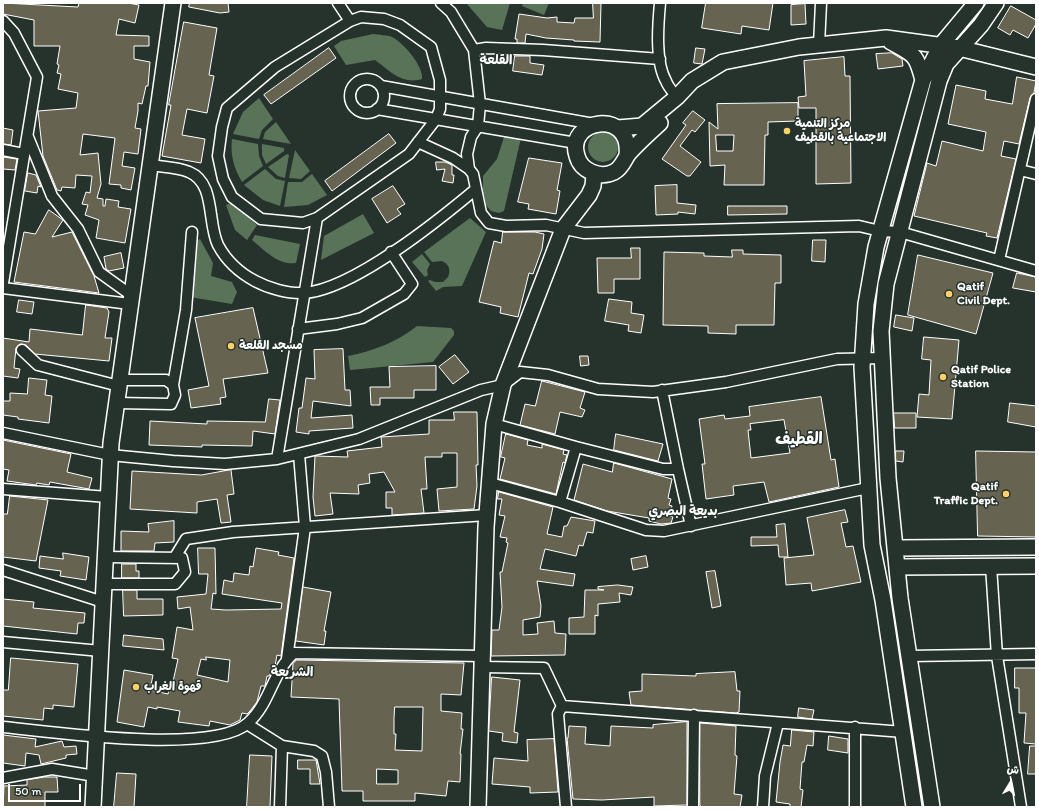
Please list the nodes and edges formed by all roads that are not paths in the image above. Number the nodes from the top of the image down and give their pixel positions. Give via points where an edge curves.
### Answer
1 (173, 3) edge
2 (338, 3) edge
3 (441, 3) edge
4 (660, 3) edge
5 (821, 3) edge
6 (976, 3) edge
7 (996, 3) edge
8 (3, 21) edge
9 (350, 21) junction
10 (886, 38) junction
11 (819, 45) junction
12 (942, 45) junction
13 (959, 48) junction
14 (474, 50) junction
15 (660, 59) junction
16 (740, 59) junction
17 (1036, 67) edge
18 (923, 80) junction
19 (381, 86) junction
20 (677, 97) junction
21 (440, 98) junction
22 (1036, 99) edge
23 (480, 104) junction
24 (377, 109) junction
25 (436, 119) junction
26 (594, 124) junction
27 (478, 126) junction
28 (618, 128) junction
29 (28, 137) junction
30 (418, 142) junction
31 (576, 144) junction
32 (3, 150) edge
33 (24, 154) junction
34 (627, 155) junction
35 (150, 165) junction
36 (469, 169) junction
37 (1020, 170) junction
38 (614, 172) junction
39 (594, 174) junction
40 (1036, 174) edge
41 (476, 189) junction
42 (317, 218) junction
43 (880, 231) junction
44 (192, 232) dead end
45 (900, 232) junction
46 (564, 233) junction
47 (391, 252) junction
48 (999, 260) junction
49 (1036, 271) edge
50 (3, 283) edge
51 (3, 288) edge
52 (304, 293) junction
53 (131, 300) junction
54 (298, 329) junction
55 (22, 350) dead end
56 (883, 358) junction
57 (863, 359) junction
58 (119, 383) junction
59 (173, 385) junction
60 (503, 385) junction
61 (662, 390) junction
62 (116, 403) junction
63 (494, 424) junction
64 (3, 433) edge
65 (576, 448) junction
66 (299, 454) junction
67 (110, 455) junction
68 (277, 459) junction
69 (678, 469) junction
70 (490, 483) junction
71 (868, 488) junction
72 (3, 489) edge
73 (108, 497) junction
74 (560, 502) junction
75 (487, 515) junction
76 (691, 526) junction
77 (305, 527) junction
78 (895, 548) junction
79 (1036, 548) edge
80 (105, 557) junction
81 (175, 558) junction
82 (991, 566) junction
83 (1036, 566) edge
84 (897, 567) junction
85 (3, 570) edge
86 (104, 584) junction
87 (103, 602) junction
88 (3, 642) edge
89 (101, 651) junction
90 (1036, 654) edge
91 (909, 656) junction
92 (997, 656) junction
93 (287, 659) junction
94 (482, 661) junction
95 (562, 706) junction
96 (694, 715) junction
97 (778, 723) junction
98 (247, 724) junction
99 (3, 727) edge
100 (855, 728) junction
101 (904, 732) junction
102 (97, 737) junction
103 (282, 746) junction
104 (95, 776) junction
105 (3, 778) edge
106 (93, 807) edge
107 (280, 807) edge
108 (329, 807) edge
109 (478, 807) edge
110 (566, 807) edge
111 (693, 807) edge
112 (763, 807) edge
113 (855, 807) edge
114 (914, 807) edge
115 (932, 807) edge
116 (1020, 807) edge

1 - 35 street
2 - 9 street
3 - 14 street via 451,12
4 - 15 street
5 - 11 street
6 - 12 street
7 - 13 street via 981,25
8 - 29 street via 14,33 37,77
9 - 21 street via 362,17 384,19 400,25 431,47 440,80
9 - 42 street via 275,67 227,108 222,128 218,156 223,179 232,197 261,219 303,223
10 - 11 street
10 - 12 street
10 - 18 street via 914,55
11 - 16 street
12 - 13 street
12 - 18 street
13 - 17 street
13 - 45 street via 946,64 939,81
14 - 15 street via 543,50
14 - 23 street
15 - 20 street via 666,81
16 - 20 street via 723,62 692,81
16 - 34 street via 723,74 700,88
18 - 43 street
19 - 21 street
19 - 24 street via 384,100
19 - 24 street via 374,80 362,79 352,87 349,94 351,104 359,112 370,113
20 - 28 street via 642,126
21 - 23 street
21 - 25 street via 440,109
22 - 37 street
23 - 26 street
23 - 27 street
24 - 25 street
25 - 27 street
25 - 30 street
26 - 28 street
26 - 31 street via 584,129
27 - 31 street
27 - 36 street via 470,137 467,154
28 - 34 street via 625,136
29 - 33 street
29 - 53 street via 52,196 78,229 100,272
30 - 36 street via 453,158
30 - 42 street via 409,154
31 - 39 street via 581,164
32 - 33 street
33 - 50 street
34 - 38 street via 621,167
35 - 52 street via 189,172 199,179 206,189 218,244 229,261 247,276 262,285
35 - 53 street
36 - 41 street via 473,174
37 - 40 street
37 - 48 street
38 - 39 street
38 - 46 street
39 - 46 street via 589,195
41 - 46 street via 481,213 489,222 506,226 546,225
41 - 47 street via 437,221
42 - 52 street
43 - 45 street
43 - 46 street via 859,226
43 - 57 street via 866,304
44 - 59 street via 186,310
45 - 48 street
45 - 56 street via 886,284 881,331
46 - 60 street
47 - 52 street via 335,285
47 - 54 street via 412,284 404,294 362,318
48 - 49 street
51 - 53 street
52 - 54 street
53 - 58 street
54 - 68 street
55 - 58 street via 38,365
56 - 57 street
56 - 78 street via 888,478
57 - 61 street via 837,359 726,382
57 - 71 street
58 - 59 street via 166,380
58 - 62 street
59 - 62 street via 175,395 171,404
60 - 61 street via 520,372 548,375 598,389 653,392
60 - 63 street
60 - 66 street via 481,390 359,439
61 - 69 street
62 - 67 street
63 - 65 street
63 - 70 street
64 - 67 street
65 - 69 street via 663,469
65 - 74 street
66 - 68 street
66 - 77 street
67 - 68 street via 225,464
67 - 73 street
69 - 76 street
70 - 74 street
70 - 75 street
71 - 76 street
71 - 101 street via 872,545 884,600
72 - 73 street
73 - 80 street
74 - 76 street via 646,530 664,531
75 - 77 street
75 - 94 street
77 - 81 street via 233,532 186,539
77 - 93 street
78 - 79 street
78 - 84 street
80 - 81 street
80 - 86 street
81 - 86 street via 182,558 185,572 176,584
82 - 83 street
82 - 84 street
82 - 92 street
84 - 91 street
85 - 87 street
86 - 87 street
87 - 89 street
88 - 89 street
89 - 102 street
90 - 92 street
91 - 92 street
91 - 115 street
92 - 116 street
93 - 94 street via 294,653
93 - 98 street via 283,662 260,710
94 - 95 street via 544,668
94 - 109 street
95 - 96 street
95 - 110 street via 558,714
96 - 97 street
96 - 111 street
97 - 100 street
97 - 112 street via 765,776
98 - 102 street via 234,732 192,740
98 - 103 street
99 - 102 street
100 - 101 street
100 - 113 street
101 - 114 street
102 - 104 street
103 - 107 street
103 - 108 street via 322,756
104 - 105 street via 52,769
104 - 106 street

